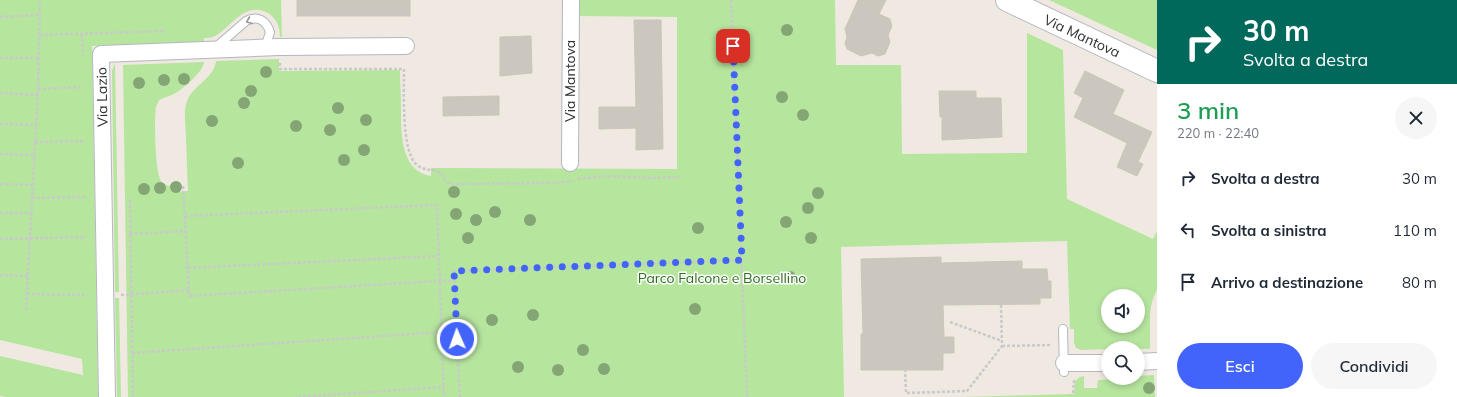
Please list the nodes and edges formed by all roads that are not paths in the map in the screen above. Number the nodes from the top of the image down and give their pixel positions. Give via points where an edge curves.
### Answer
1 (571, 0) edge
2 (1007, 0) edge
3 (406, 46) dead end
4 (255, 48) junction
5 (209, 50) junction
6 (1157, 72) edge
7 (570, 163) dead end
8 (1063, 329) dead end
9 (1157, 361) edge
10 (1145, 362) edge
11 (1101, 363) edge
12 (1064, 368) joint
13 (107, 397) edge

1 - 7 street, Via Mantova
2 - 6 main road, Via Mantova
3 - 4 street, Via Lazio
4 - 5 street, Via Lazio
4 -> 5 lane via 267,42 270,32 265,22 251,18
5 - 13 street, Via Lazio via 102,54
8 - 12 lane
9 - 10 street
11 - 12 street

